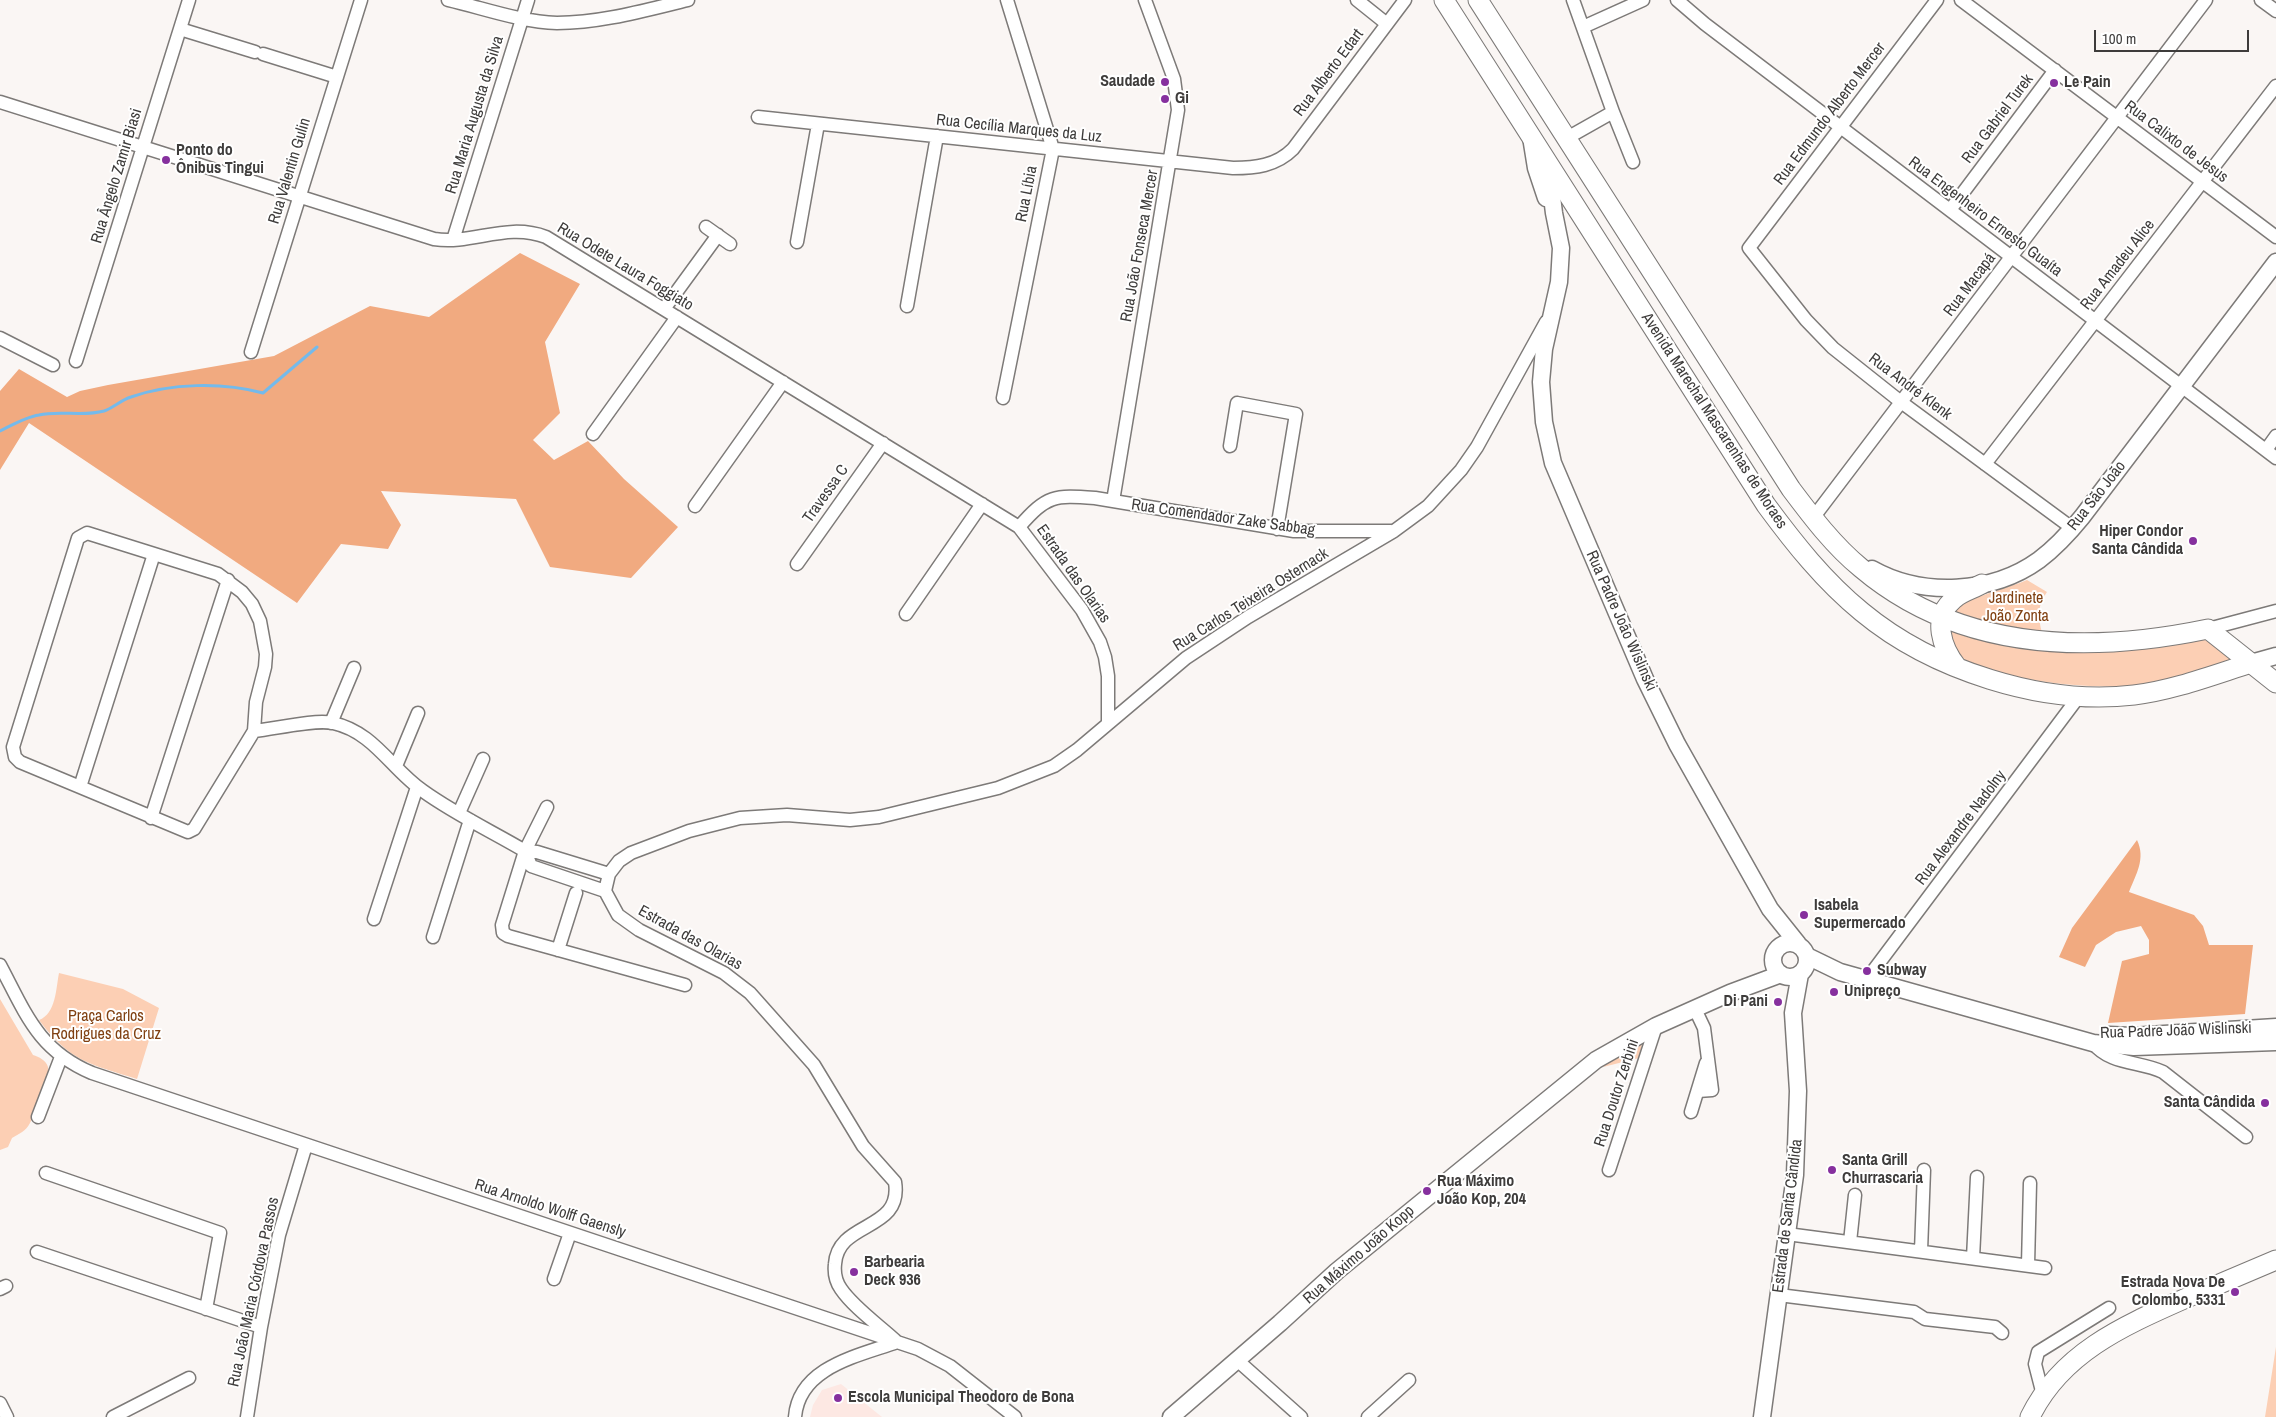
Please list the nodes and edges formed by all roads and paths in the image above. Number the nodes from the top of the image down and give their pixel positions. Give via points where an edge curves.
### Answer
1 (189, 0) edge
2 (361, 0) edge
3 (448, 0) edge
4 (528, 0) edge
5 (688, 0) edge
6 (1007, 0) edge
7 (1145, 0) edge
8 (1357, 0) edge
9 (1405, 0) edge
10 (1444, 0) edge
11 (1478, 0) edge
12 (1573, 0) edge
13 (1643, 0) edge
14 (1677, 0) edge
15 (1937, 0) edge
16 (1961, 0) edge
17 (2206, 0) edge
18 (2261, 0) edge
19 (2276, 11) edge
20 (523, 17) junction
21 (1387, 24) junction
22 (1582, 27) junction
23 (180, 29) junction
24 (2054, 70) junction
25 (337, 78) junction
26 (2276, 86) edge
27 (1538, 93) junction
28 (0, 102) edge
29 (1613, 112) junction
30 (758, 117) dead end
31 (2117, 117) junction
32 (818, 124) junction
33 (1841, 127) junction
34 (1531, 135) junction
35 (936, 136) junction
36 (1568, 138) junction
37 (143, 147) junction
38 (1053, 149) junction
39 (1172, 161) junction
40 (1547, 161) junction
41 (1276, 162) joint
42 (1633, 162) dead end
43 (2202, 182) junction
44 (299, 196) junction
45 (1950, 210) junction
46 (1554, 213) junction
47 (706, 227) dead end
48 (718, 235) junction
49 (2276, 237) edge
50 (453, 240) junction
51 (797, 242) dead end
52 (730, 244) dead end
53 (1749, 248) joint
54 (1604, 250) junction
55 (1639, 250) junction
56 (2011, 257) junction
57 (2276, 262) edge
58 (907, 306) dead end
59 (664, 309) junction
60 (1551, 312) junction
61 (677, 317) junction
62 (2095, 320) junction
63 (0, 338) edge
64 (250, 352) dead end
65 (76, 361) dead end
66 (53, 365) dead end
67 (783, 382) junction
68 (2181, 386) junction
69 (1003, 398) dead end
70 (1901, 402) junction
71 (593, 434) dead end
72 (2276, 436) edge
73 (883, 443) junction
74 (1230, 446) dead end
75 (2271, 454) edge
76 (1985, 464) junction
77 (1113, 501) junction
78 (982, 504) junction
79 (695, 506) dead end
80 (1814, 518) junction
81 (1019, 527) junction
82 (2072, 528) junction
83 (1277, 529) junction
84 (1394, 531) junction
85 (1845, 553) junction
86 (154, 554) junction
87 (797, 564) dead end
88 (228, 580) junction
89 (1982, 584) junction
90 (2276, 611) edge
91 (906, 614) dead end
92 (1942, 619) junction
93 (2208, 629) junction
94 (2276, 656) edge
95 (2251, 663) junction
96 (1957, 667) junction
97 (354, 668) dead end
98 (2219, 674) junction
99 (2276, 679) edge
100 (2080, 695) junction
101 (418, 713) dead end
102 (331, 723) junction
103 (1108, 723) junction
104 (254, 732) junction
105 (483, 759) dead end
106 (396, 766) junction
107 (80, 787) junction
108 (416, 787) junction
109 (547, 807) dead end
110 (459, 813) junction
111 (151, 818) junction
112 (470, 820) junction
113 (525, 851) junction
114 (572, 863) junction
115 (610, 874) junction
116 (567, 878) junction
117 (605, 892) junction
118 (576, 893) dead end
119 (1770, 909) junction
120 (374, 919) dead end
121 (433, 936) dead end
122 (558, 950) junction
123 (1802, 961) junction
124 (1777, 962) junction
125 (0, 965) edge
126 (1867, 979) junction
127 (685, 986) dead end
128 (1695, 1009) junction
129 (1793, 1013) junction
130 (1656, 1026) junction
131 (2276, 1027) edge
132 (2047, 1029) junction
133 (2245, 1029) junction
134 (2276, 1042) edge
135 (2093, 1043) junction
136 (2186, 1046) junction
137 (60, 1057) junction
138 (1691, 1112) dead end
139 (38, 1117) dead end
140 (2246, 1137) dead end
141 (306, 1145) junction
142 (1609, 1170) dead end
143 (1924, 1170) dead end
144 (46, 1173) dead end
145 (1976, 1177) dead end
146 (2030, 1184) dead end
147 (1855, 1195) dead end
148 (570, 1232) junction
149 (1787, 1234) junction
150 (1850, 1242) junction
151 (1921, 1251) junction
152 (37, 1252) dead end
153 (1973, 1258) junction
154 (2276, 1260) edge
155 (2028, 1266) junction
156 (2045, 1268) dead end
157 (554, 1279) dead end
158 (1779, 1295) junction
159 (2109, 1308) dead end
160 (206, 1309) junction
161 (261, 1327) junction
162 (2002, 1333) dead end
163 (897, 1342) junction
164 (1237, 1360) junction
165 (189, 1378) dead end
166 (1409, 1380) dead end
167 (2043, 1395) junction
168 (0, 1403) edge
169 (7, 1417) edge
170 (113, 1417) edge
171 (247, 1417) edge
172 (795, 1417) edge
173 (1015, 1417) edge
174 (1171, 1417) edge
175 (1301, 1417) edge
176 (1368, 1417) edge
177 (1762, 1417) edge
178 (2030, 1417) edge

1 - 23 street, Rua Ângelo Zamir Biasi
2 - 25 street, Rua Valentin Gulin
3 - 20 street
4 - 20 street, Rua Maria Augusta da Silva
5 - 20 street via 580,21 556,22
6 - 38 street, Rua Líbia
7 - 39 street, Rua João Fonseca Mercer via 1178,95 1178,126
8 - 21 street
9 - 21 street, Rua Alberto Edart
10 - 34 highway, Avenida Marechal Mascarenhas de Moraes
11 - 27 highway, Avenida Marechal Mascarenhas de Moraes
12 - 22 street
13 - 22 street
14 - 33 street, Rua Engenheiro Ernesto Guaíta
15 - 33 street, Rua Edmundo Alberto Mercer
16 - 24 street, Rua Calixto de Jesus
17 - 31 street, Rua Macapá
18 - 19 street
20 - 50 street, Rua Maria Augusta da Silva
21 - 41 street, Rua Alberto Edart via 1293,149
22 - 29 street
23 - 25 street
23 - 37 street, Rua Ângelo Zamir Biasi
24 - 31 street, Rua Calixto de Jesus
24 - 45 street, Rua Gabriel Turek
25 - 44 street, Rua Valentin Gulin
26 - 43 street, Rua Amadeu Alice
27 - 36 highway, Avenida Marechal Mascarenhas de Moraes
27 - 40 highway
28 - 37 street, Rua Odete Laura Foggiato
29 - 36 street
29 - 42 street
30 - 32 street, Rua Cecília Marques da Luz
31 - 43 street, Rua Calixto de Jesus
31 - 56 street, Rua Macapá
32 - 35 street, Rua Cecília Marques da Luz
32 - 51 street
33 - 45 street, Rua Engenheiro Ernesto Guaíta
33 - 53 street, Rua Edmundo Alberto Mercer
34 - 40 highway, Avenida Marechal Mascarenhas de Moraes
34 - 46 main road via 1539,181
35 - 38 street, Rua Cecília Marques da Luz
35 - 58 street
36 - 55 highway, Avenida Marechal Mascarenhas de Moraes
37 - 44 street, Rua Odete Laura Foggiato
37 - 65 street, Rua Ângelo Zamir Biasi
38 - 39 street, Rua Cecília Marques da Luz
38 - 69 street, Rua Líbia
39 - 41 street, Rua Cecília Marques da Luz via 1239,168
39 - 77 street, Rua João Fonseca Mercer
40 - 46 main road
40 - 54 highway, Avenida Marechal Mascarenhas de Moraes
43 - 49 street, Rua Calixto de Jesus
43 - 62 street, Rua Amadeu Alice
44 - 50 street, Rua Odete Laura Foggiato via 434,239
44 - 64 street, Rua Valentin Gulin
45 - 56 street, Rua Engenheiro Ernesto Guaíta
46 - 60 main road via 1562,265
47 - 48 street
48 - 52 street
48 - 59 street
50 - 59 street, Rua Odete Laura Foggiato via 498,232 531,232 546,237
53 - 70 street, Rua André Klenk via 1818,334
54 - 55 highway via 1617,258
54 - 96 highway, Avenida Marechal Mascarenhas de Moraes via 1753,485 1822,575 1862,612 1912,646
55 - 80 highway, Avenida Marechal Mascarenhas de Moraes via 1791,489
56 - 62 street, Rua Engenheiro Ernesto Guaíta
56 - 70 street, Rua Macapá
57 - 68 main road, Rua São João
59 - 61 street, Rua Odete Laura Foggiato
60 - 84 street via 1472,455 1428,506
60 - 119 main road, Rua Padre João Wislinski via 1544,349 1541,401 1553,463 1661,713
61 - 67 street, Rua Odete Laura Foggiato
61 - 71 street
62 - 68 street, Rua Engenheiro Ernesto Guaíta
62 - 76 street, Rua Amadeu Alice
63 - 66 street
67 - 73 street, Rua Odete Laura Foggiato
67 - 79 street
68 - 75 street, Rua Engenheiro Ernesto Guaíta
68 - 82 main road, Rua São João
70 - 76 street, Rua André Klenk
70 - 80 street, Rua Macapá
72 - 75 street
73 - 78 street, Rua Odete Laura Foggiato
73 - 87 street, Travessa C
74 - 83 street via 1237,403 1296,414
76 - 82 street, Rua André Klenk
77 - 81 street, Rua Comendador Zake Sabbag via 1056,497 1040,505
77 - 83 street, Rua Comendador Zake Sabbag
78 - 81 street, Rua Odete Laura Foggiato
78 - 91 street
80 - 85 highway, Avenida Marechal Mascarenhas de Moraes
81 - 103 street, Estrada das Olarias via 1082,610 1100,642 1108,676
82 - 89 main road, Rua São João via 2050,551 2029,566 2010,576
83 - 84 street, Rua Comendador Zake Sabbag
84 - 103 street, Rua Carlos Teixeira Osternack via 1215,638 1162,676
85 - 89 main road, Rua São João via 1880,574 1907,584 1951,588
85 - 92 highway, Avenida Marechal Mascarenhas de Moraes via 1890,590
86 - 88 street via 206,569
86 - 107 street
86 - 107 street via 92,534 82,534 78,538 13,752 20,762
88 - 104 street via 252,604 264,637 265,667 256,702
88 - 111 street
89 - 92 highway via 1955,598
90 - 93 street, Avenida Marechal Mascarenhas de Moraes
92 - 93 highway, Avenida Marechal Mascarenhas de Moraes via 2012,636 2084,643 2153,639
92 - 96 highway via 1942,642
93 - 95 highway
94 - 95 main road, Avenida Marechal Mascarenhas de Moraes
95 - 98 highway, Avenida Marechal Mascarenhas de Moraes
95 - 99 highway
96 - 100 highway, Avenida Marechal Mascarenhas de Moraes via 2011,684
97 - 102 street
98 - 99 highway
98 - 100 highway, Avenida Marechal Mascarenhas de Moraes via 2135,695
100 - 126 street, Rua Alexandre Nadolny
101 - 106 street
102 - 104 street
102 - 106 street via 361,733
103 - 115 street via 1054,766 998,788 863,820 765,815 717,822 631,853
104 - 111 street via 194,829 182,831
105 - 110 street
106 - 108 street
107 - 111 street
108 - 110 street
108 - 120 street
109 - 113 street
110 - 112 street
112 - 113 street
112 - 121 street
113 - 114 street
113 - 116 street via 531,866
113 - 122 street via 502,930 508,936
114 - 115 street
114 - 116 street
115 - 117 street
116 - 117 street
117 - 163 street, Estrada das Olarias via 610,904 627,923 708,964 750,993 814,1066 863,1146 895,1182 896,1199 891,1209 841,1243 834,1267 836,1281 843,1292
118 - 122 street
119 - 123 main road, Rua Padre João Wislinski
119 - 124 main road, Rua Padre João Wislinski via 1777,938
122 - 127 street
123 - 124 main road via 1790,977
123 - 124 main road, Rua Máximo João Kopp via 1783,945
123 - 126 main road, Rua Padre João Wislinski
123 - 129 main road, Estrada de Santa Cândida
124 - 128 main road, Rua Máximo João Kopp via 1730,993
124 - 129 main road, Estrada de Santa Cândida
125 - 137 street via 37,1031
126 - 132 main road, Rua Padre João Wislinski
128 - 130 main road, Rua Máximo João Kopp
128 - 138 street via 1704,1028 1712,1090 1698,1091
129 - 149 main road, Estrada de Santa Cândida via 1799,1108
130 - 142 street, Rua Doutor Zerbini
130 - 164 main road, Rua Máximo João Kopp via 1596,1060 1337,1271
131 - 133 main road, Rua Padre João Wislinski
132 - 133 main road, Rua Padre João Wislinski via 2132,1036
132 - 135 main road, Rua Padre João Wislinski
133 - 136 main road via 2200,1035
134 - 136 main road, Rua Padre João Wislinski
135 - 136 main road, Rua Padre João Wislinski via 2134,1047
135 - 140 street via 2110,1058 2163,1072
137 - 139 street
137 - 141 street, Rua Arnoldo Wolff Gaensly via 92,1074
141 - 148 street, Rua Arnoldo Wolff Gaensly
141 - 161 street, Rua João Maria Córdova Passos via 282,1224
143 - 151 street
144 - 160 street via 220,1234
145 - 153 street
146 - 155 street
147 - 150 street
148 - 157 street
148 - 163 street, Rua Arnoldo Wolff Gaensly
149 - 150 street
149 - 158 main road, Estrada de Santa Cândida
150 - 151 street
151 - 153 street
152 - 160 street
153 - 155 street
154 - 167 highway via 2112,1332 2075,1358
155 - 156 street
158 - 162 street via 1914,1312 1925,1319 1994,1327
158 - 177 main road, Estrada de Santa Cândida
159 - 167 street via 2038,1352 2035,1364
160 - 161 street
161 - 171 street, Rua João Maria Córdova Passos
163 - 172 street via 838,1364 814,1378 800,1395
163 - 173 street, Rua Arnoldo Wolff Gaensly via 932,1355 950,1366
164 - 174 main road, Rua Máximo João Kopp
164 - 175 street
165 - 170 street
166 - 176 street
167 - 178 highway
168 - 169 street

